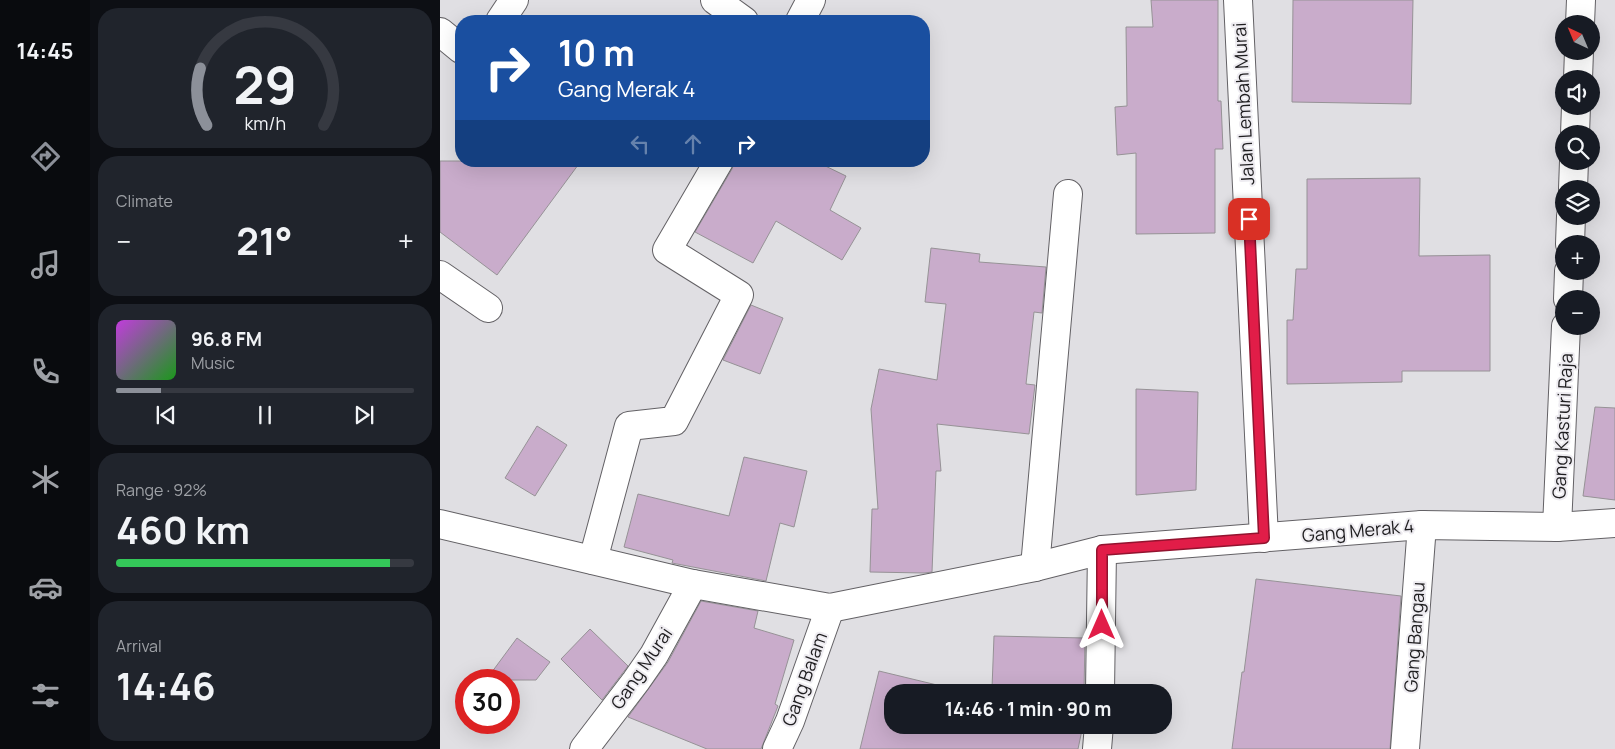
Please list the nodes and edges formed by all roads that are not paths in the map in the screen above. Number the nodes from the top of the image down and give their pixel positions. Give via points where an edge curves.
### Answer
1 (514, 0) edge
2 (715, 0) edge
3 (811, 0) edge
4 (1238, 0) edge
5 (1581, 0) edge
6 (504, 15) edge
7 (736, 15) edge
8 (803, 15) edge
9 (1580, 15) edge
10 (440, 32) edge
11 (455, 44) edge
12 (715, 167) edge
13 (1068, 194) dead end
14 (440, 275) edge
15 (488, 308) dead end
16 (1566, 335) edge
17 (1615, 523) edge
18 (440, 524) edge
19 (1422, 525) junction
20 (1557, 527) junction
21 (1264, 538) junction
22 (1102, 550) junction
23 (593, 560) junction
24 (1035, 567) junction
25 (693, 584) junction
26 (830, 608) junction
27 (1100, 684) edge
28 (1098, 734) edge
29 (584, 749) edge
30 (777, 749) edge
31 (1097, 749) edge
32 (1405, 749) edge

1 - 6 street
2 - 7 street
3 - 8 street
4 - 21 street, Jalan Lembah Murai
5 - 9 street
10 - 11 street
12 - 23 street via 667,250 739,295 674,421 629,426
13 - 24 street
14 - 15 street
16 - 20 street, Gang Kasturi Raja
17 - 20 street, Gang Merak 4
18 - 23 street
19 - 20 street, Gang Merak 4
19 - 21 street, Gang Merak 4
19 - 32 street, Gang Bangau
21 - 22 street, Gang Merak 4
22 - 24 street, Gang Merak 4
22 - 27 street
23 - 25 street
24 - 26 street, Gang Merak 4
25 - 26 street
25 - 29 street, Gang Murai via 654,655
26 - 30 street, Gang Balam
28 - 31 street

